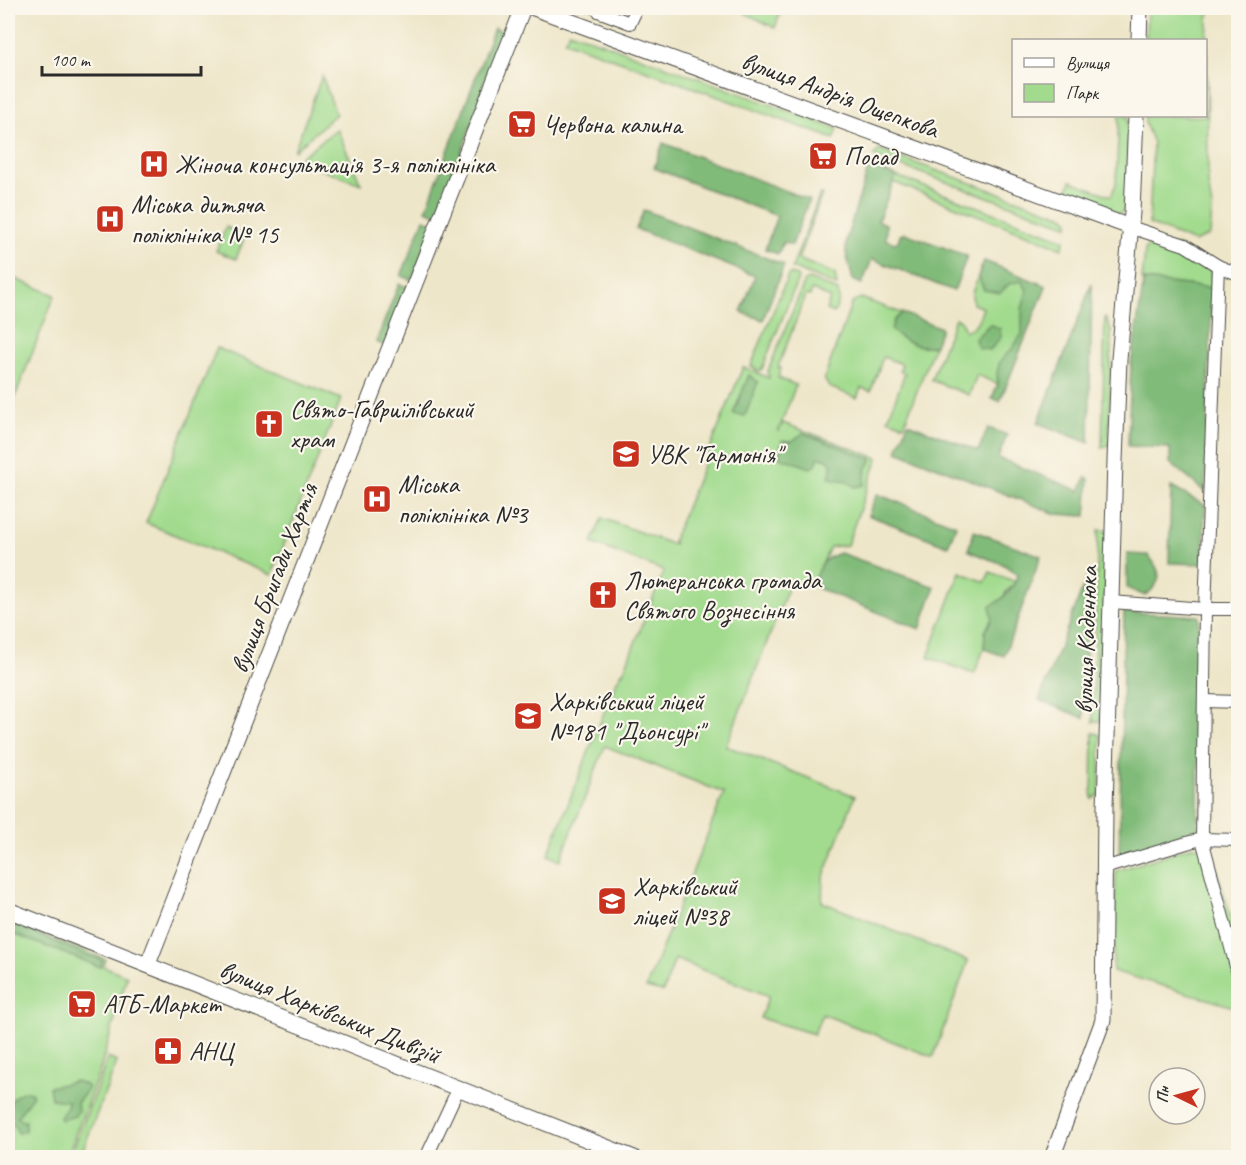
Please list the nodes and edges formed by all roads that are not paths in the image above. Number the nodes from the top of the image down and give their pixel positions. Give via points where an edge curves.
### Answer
1 (523, 8) edge
2 (534, 8) edge
3 (637, 8) edge
4 (1140, 8) edge
5 (598, 11) dead end
6 (1139, 39) edge
7 (1136, 117) edge
8 (1130, 227) junction
9 (1218, 266) junction
10 (1239, 274) edge
11 (1111, 602) junction
12 (1205, 609) junction
13 (1239, 609) edge
14 (1205, 701) junction
15 (1239, 702) edge
16 (1202, 839) junction
17 (1239, 840) edge
18 (1104, 868) junction
19 (8, 910) edge
20 (148, 964) junction
21 (1239, 974) edge
22 (458, 1089) junction
23 (426, 1158) edge
24 (634, 1158) edge
25 (1052, 1158) edge

1 - 20 street, вулиця Бригади Хартія
2 - 8 street, вулиця Андрія Ощепкова
3 - 5 street via 630,23
4 - 6 street
7 - 8 street, вулиця Каденюка
8 - 9 street via 1185,245
8 - 11 street, вулиця Каденюка via 1119,359
9 - 10 street
9 - 12 street
11 - 12 street
11 - 18 street, вулиця Каденюка
12 - 13 street
12 - 14 street
14 - 15 street
14 - 16 street
16 - 17 street
16 - 18 street
16 - 21 street
18 - 25 street, вулиця Каденюка via 1102,1020
19 - 20 street, вулиця Харківських Дивізій
20 - 22 street, вулиця Харківських Дивізій
22 - 23 street
22 - 24 street, вулиця Харківських Дивізій

